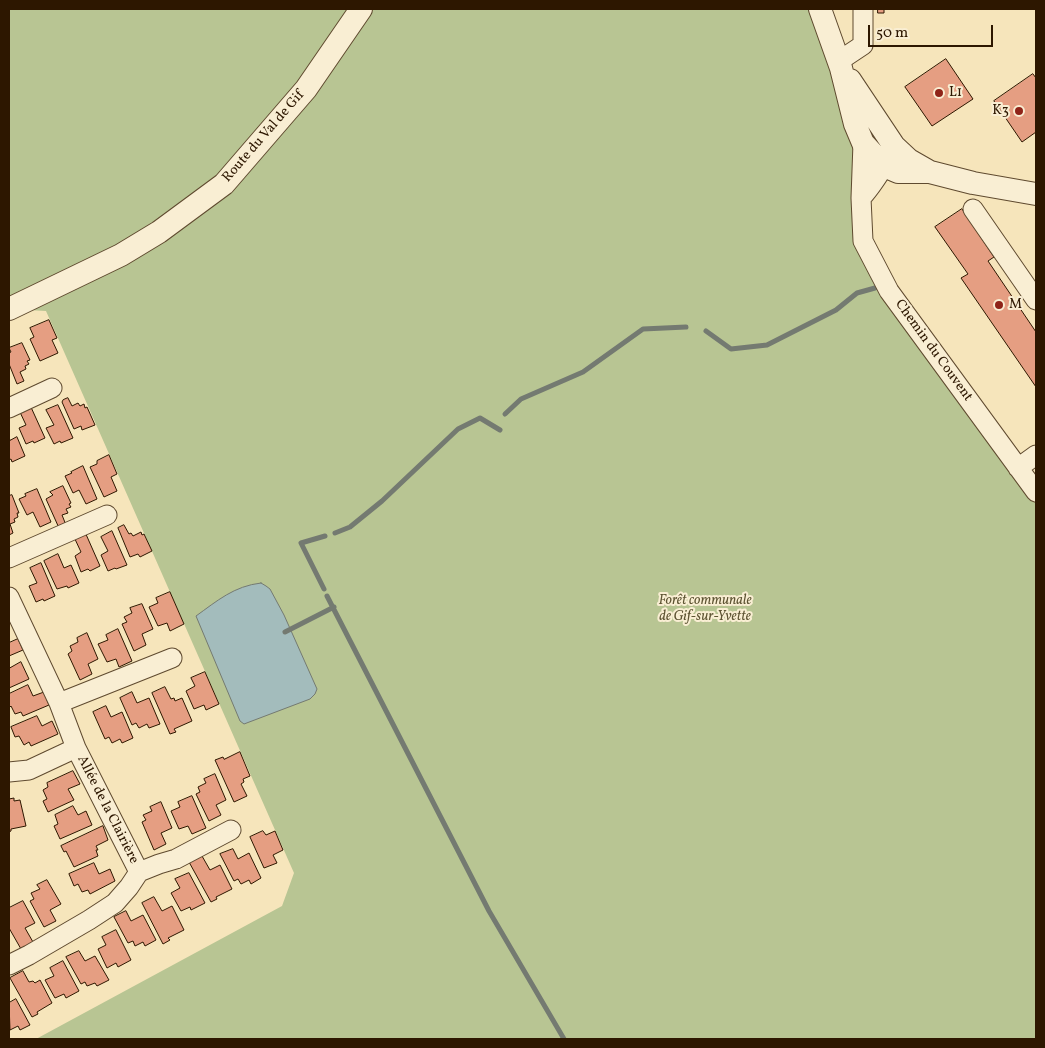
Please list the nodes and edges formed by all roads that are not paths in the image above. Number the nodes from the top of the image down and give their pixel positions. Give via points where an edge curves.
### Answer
1 (362, 9) edge
2 (820, 9) edge
3 (863, 9) edge
4 (840, 64) junction
5 (863, 126) junction
6 (894, 146) junction
7 (891, 169) junction
8 (930, 172) junction
9 (865, 193) junction
10 (1036, 194) edge
11 (973, 209) dead end
12 (1036, 300) edge
13 (9, 309) edge
14 (52, 388) dead end
15 (9, 408) edge
16 (1036, 455) edge
17 (1018, 468) junction
18 (1036, 492) edge
19 (107, 515) dead end
20 (9, 558) edge
21 (11, 608) edge
22 (172, 658) dead end
23 (59, 703) junction
24 (76, 748) junction
25 (9, 772) edge
26 (231, 830) dead end
27 (139, 872) junction
28 (9, 965) edge

1 - 13 street, Route du Val de Gif via 306,89 224,184 159,232 121,255
2 - 4 street
3 - 4 street via 864,45
4 - 5 street
5 - 6 street
5 - 7 street
5 - 9 street, Chemin du Couvent
6 - 7 street
6 - 8 street via 909,160
7 - 8 street
7 - 9 street
8 - 10 street
9 - 17 street, Chemin du Couvent via 863,240 889,292
11 - 12 street
14 - 15 street
16 - 17 street
17 - 18 street, Chemin du Couvent
19 - 20 street
21 - 23 street, Allée de la Clairière
22 - 23 street
23 - 24 street, Allée de la Clairière
24 - 25 street, Allée de la Clairière via 29,770
24 - 27 street, Allée de la Clairière
26 - 27 street, Allée de la Clairière via 176,859
27 - 28 street, Allée de la Clairière via 115,903

